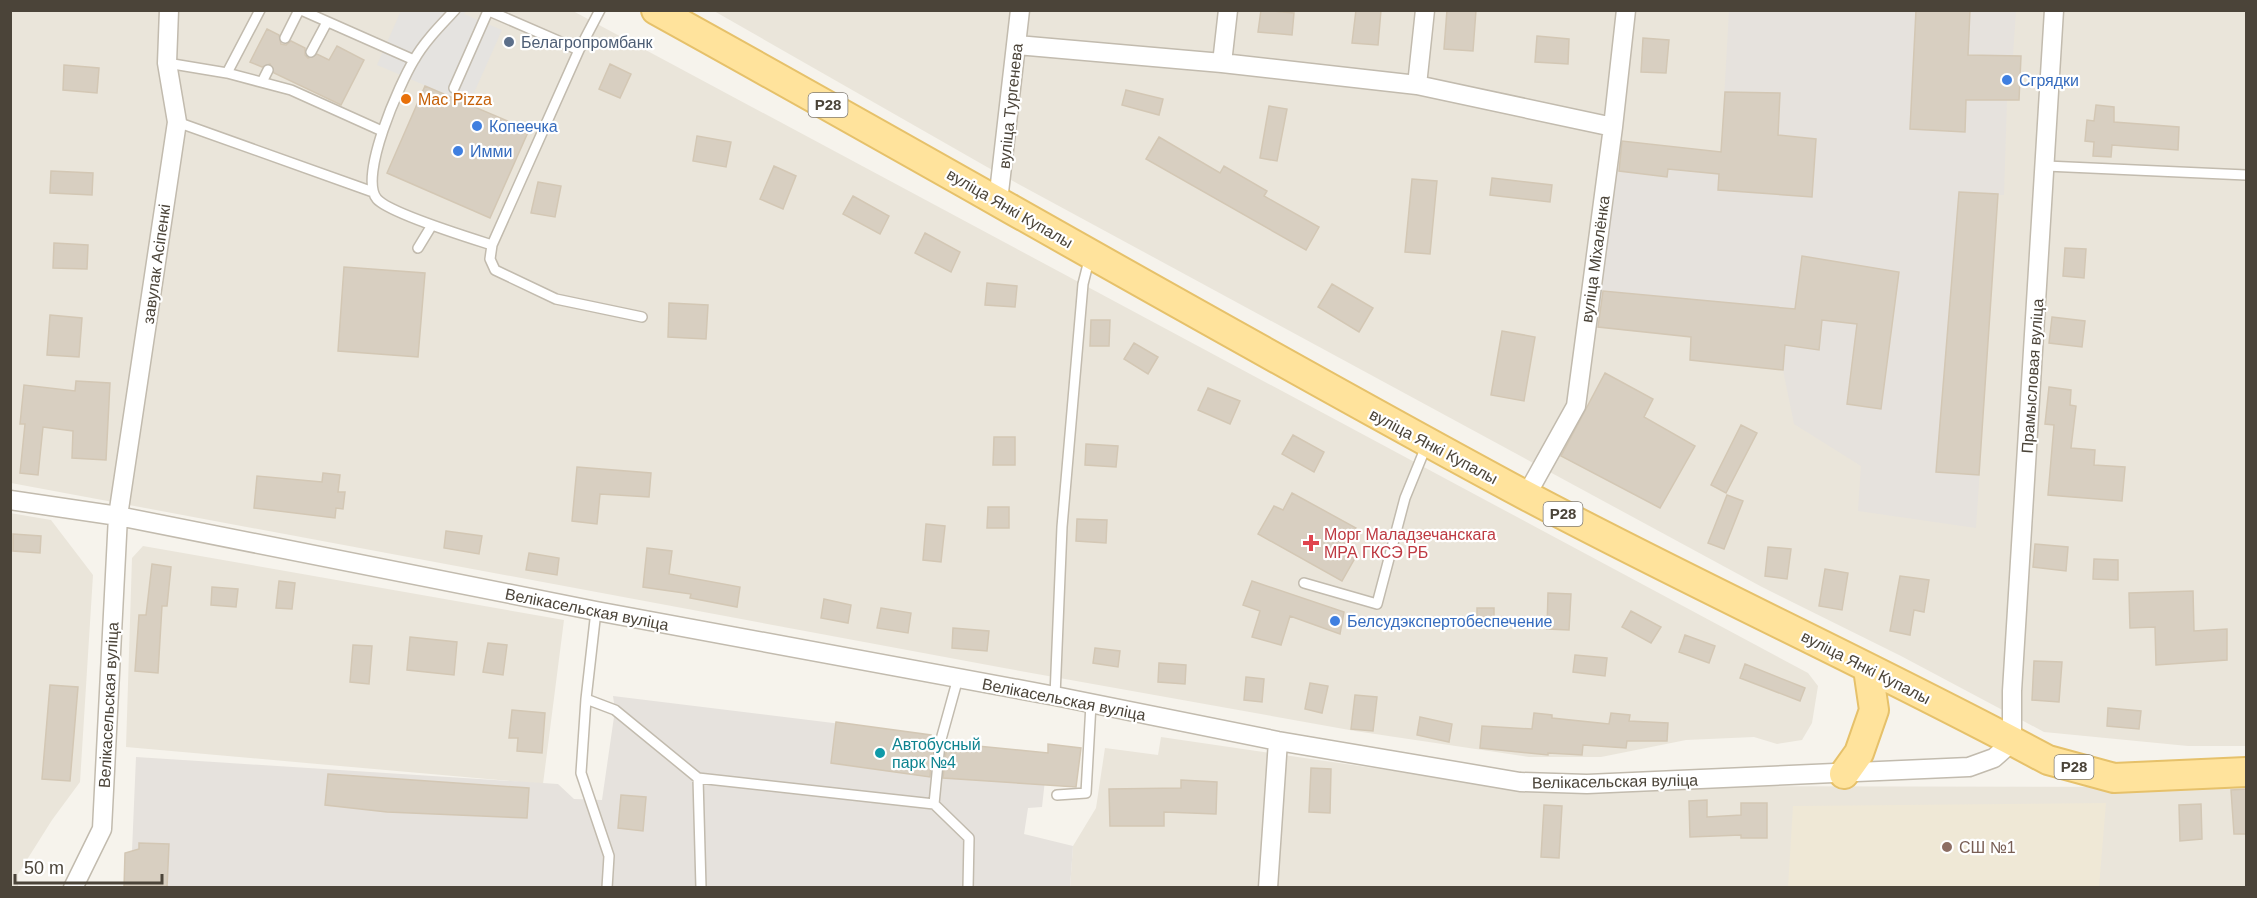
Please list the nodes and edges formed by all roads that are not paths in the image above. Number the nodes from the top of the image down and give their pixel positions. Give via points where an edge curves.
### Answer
1 (170, 10) edge
2 (260, 10) edge
3 (300, 10) edge
4 (455, 10) edge
5 (600, 10) edge
6 (656, 10) edge
7 (1020, 10) edge
8 (1228, 10) edge
9 (1425, 10) edge
10 (1626, 10) edge
11 (2054, 10) edge
12 (487, 11) edge
13 (327, 22) junction
14 (285, 38) dead end
15 (1017, 45) junction
16 (579, 50) junction
17 (311, 51) dead end
18 (414, 60) junction
19 (167, 63) junction
20 (1222, 63) junction
21 (268, 70) dead end
22 (227, 73) junction
23 (262, 82) junction
24 (1417, 85) junction
25 (454, 88) dead end
26 (177, 122) junction
27 (1613, 127) junction
28 (382, 131) junction
29 (2046, 166) junction
30 (2247, 175) edge
31 (373, 192) junction
32 (998, 201) junction
33 (432, 225) junction
34 (492, 245) junction
35 (418, 248) dead end
36 (1090, 254) junction
37 (642, 317) dead end
38 (1428, 442) junction
39 (1526, 495) junction
40 (10, 500) edge
41 (118, 516) junction
42 (1304, 583) dead end
43 (596, 611) junction
44 (1868, 669) junction
45 (958, 678) junction
46 (1055, 696) junction
47 (586, 699) junction
48 (1091, 704) junction
49 (1278, 741) junction
50 (2012, 742) junction
51 (2247, 772) edge
52 (1844, 774) junction
53 (698, 778) junction
54 (1057, 795) dead end
55 (934, 804) junction
56 (73, 888) edge
57 (607, 888) edge
58 (701, 888) edge
59 (968, 888) edge
60 (1268, 888) edge

1 - 19 street, завулак Асіпенкі
2 - 22 lane
3 - 13 lane
3 - 14 lane
4 - 18 lane
5 - 16 lane
6 - 32 main road, вуліца Янкі Купалы / Р28
7 - 15 street, вуліца Тургенева
8 - 20 street
9 - 24 street
10 - 27 street, вуліца Міхалёнка
11 - 29 street, Прамысловая вуліца
12 - 16 lane
12 - 25 lane
13 - 17 lane
13 - 18 lane
15 - 20 street
15 - 32 street, вуліца Тургенева
16 - 34 lane
18 - 28 lane
19 - 22 lane
19 - 26 street, завулак Асіпенкі
20 - 24 street
21 - 23 lane
22 - 23 lane
23 - 28 lane via 293,86
24 - 27 street
26 - 31 lane
26 - 41 street, завулак Асіпенкі
27 - 39 street, вуліца Міхалёнка via 1575,406
28 - 31 lane
29 - 30 lane
29 - 50 street, Прамысловая вуліца via 2012,691
31 - 33 lane via 378,200
32 - 36 main road, вуліца Янкі Купалы / Р28
33 - 34 lane
33 - 35 lane
34 - 37 lane via 490,259 495,270 556,299
36 - 38 main road, вуліца Янкі Купалы / Р28 via 1261,353
36 - 46 lane via 1083,284 1062,527
38 - 39 main road, вуліца Янкі Купалы / Р28
38 - 42 lane via 1405,498 1377,604
39 - 44 main road, вуліца Янкі Купалы / Р28
40 - 41 street, Велікасельская вуліца
41 - 43 street, Велікасельская вуліца
41 - 56 street, Велікасельская вуліца via 102,828
43 - 45 street, Велікасельская вуліца
43 - 47 lane
44 - 50 main road, вуліца Янкі Купалы / Р28
44 - 52 main road via 1874,710 1859,753
45 - 46 street, Велікасельская вуліца
45 - 55 lane via 940,743
46 - 48 street, Велікасельская вуліца
47 - 53 lane via 615,710
47 - 57 lane via 581,773 609,856
48 - 49 street, Велікасельская вуліца
48 - 54 lane via 1086,793
49 - 52 street, Велікасельская вуліца via 1520,782
49 - 60 street
50 - 51 main road, вуліца Янкі Купалы / Р28 via 2048,760 2114,778
50 - 52 street, Велікасельская вуліца via 1994,758 1969,767
53 - 55 lane
53 - 58 lane
55 - 59 lane via 969,838

